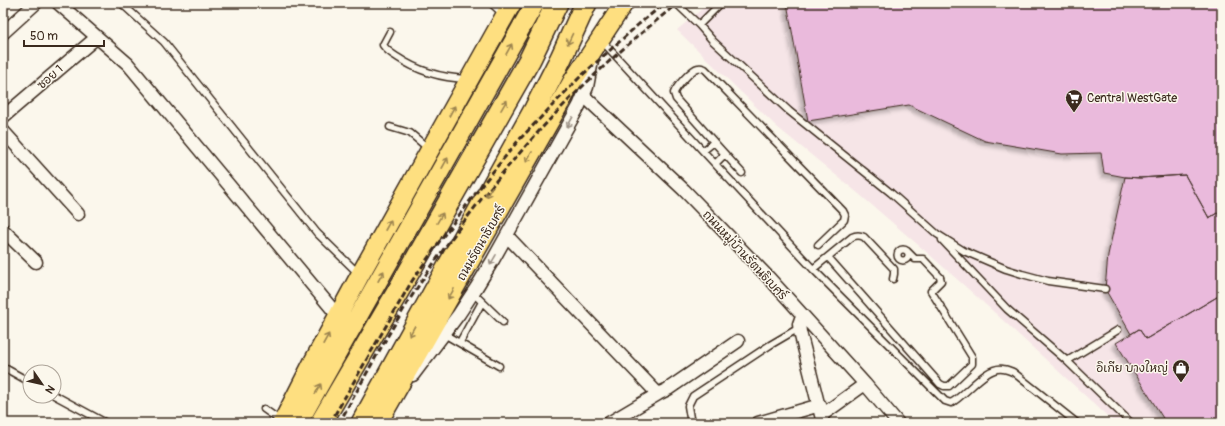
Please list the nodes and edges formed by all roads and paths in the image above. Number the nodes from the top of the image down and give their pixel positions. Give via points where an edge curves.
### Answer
1 (36, 3) edge
2 (58, 3) edge
3 (121, 3) edge
4 (491, 3) edge
5 (535, 3) edge
6 (557, 3) edge
7 (586, 3) edge
8 (610, 3) edge
9 (624, 3) edge
10 (676, 3) edge
11 (721, 3) edge
12 (509, 9) edge
13 (699, 25) junction
14 (390, 32) dead end
15 (3, 33) edge
16 (97, 37) junction
17 (597, 42) junction
18 (584, 63) junction
19 (470, 79) junction
20 (584, 96) junction
21 (3, 117) edge
22 (390, 127) dead end
23 (3, 132) edge
24 (714, 142) junction
25 (430, 150) junction
26 (703, 151) junction
27 (725, 154) junction
28 (715, 164) junction
29 (742, 173) dead end
30 (78, 214) dead end
31 (3, 230) edge
32 (937, 234) junction
33 (507, 236) junction
34 (818, 245) dead end
35 (899, 251) junction
36 (907, 251) junction
37 (828, 257) junction
38 (886, 260) junction
39 (36, 262) dead end
40 (814, 269) junction
41 (360, 275) junction
42 (893, 279) dead end
43 (1105, 289) dead end
44 (473, 293) junction
45 (482, 302) junction
46 (338, 316) junction
47 (802, 316) junction
48 (503, 322) dead end
49 (799, 328) junction
50 (1118, 330) dead end
51 (444, 334) junction
52 (738, 341) dead end
53 (460, 342) junction
54 (1067, 361) junction
55 (499, 366) dead end
56 (3, 367) edge
57 (22, 378) edge
58 (865, 384) junction
59 (658, 394) junction
60 (62, 399) edge
61 (264, 409) dead end
62 (822, 415) edge
63 (381, 418) edge
64 (690, 418) dead end
65 (106, 423) edge
66 (288, 423) edge
67 (321, 423) edge
68 (362, 423) edge
69 (609, 423) edge
70 (758, 423) edge
71 (898, 423) edge
72 (1077, 423) edge
73 (1131, 423) edge

1 - 15 street
2 - 16 street
3 - 41 lane via 164,42 317,233
4 - 12 lane
66 -> 5 main road
67 -> 6 highway via 530,59
7 -> 68 highway via 535,109
8 - 18 main road
9 - 17 main road
10 - 13 lane
11 - 13 lane
12 - 19 main road
13 - 32 lane via 789,111
14 - 19 lane via 383,45 411,66 440,77
16 - 21 street, ซอย 1
16 - 46 street via 128,64
17 - 18 main road
17 - 20 street
17 - 26 lane
18 -> 63 main road, ถนนรัตนาธิเบศร์
25 -> 19 main road
20 -> 33 street
20 - 47 street, ถนนหมู่บ้านรัตนธิเบศร์ via 684,190
22 - 25 lane via 410,133
23 - 30 street
24 - 26 lane
24 - 27 lane
24 - 34 lane via 674,96 676,88 700,67 843,211 844,220
41 -> 25 main road
26 - 28 lane
27 - 28 lane
27 - 29 lane
28 - 40 lane
31 - 39 street
32 - 43 lane via 964,251 1006,269 1048,281
32 - 54 lane via 1007,309
33 -> 44 street
33 - 59 street
35 - 36 lane
35 - 36 lane via 899,258 904,261 909,256
35 - 38 lane
36 - 37 lane via 915,260 923,259 940,277 939,284 931,290 972,357 972,364 948,386 940,384
37 - 38 lane via 858,235 864,236
37 - 40 lane
38 - 42 lane via 894,269
40 - 72 lane via 945,401 951,403 958,400 988,372 1003,368 1012,372
41 - 46 main road
44 - 45 lane
44 - 51 street
45 - 48 lane
45 - 53 lane
66 -> 46 main road
47 - 49 street
47 - 58 street, ถนนหมู่บ้านรัตนธิเบศร์
49 - 62 street
49 - 64 lane via 693,396 688,406
50 - 54 lane
51 - 53 lane
51 - 63 street
52 - 59 street
53 - 55 lane
54 - 73 lane
56 - 57 lane
58 - 62 street
58 - 71 street, ถนนหมู่บ้านรัตนธิเบศร์
59 - 69 street
60 - 65 lane
61 - 66 lane
62 - 70 street

